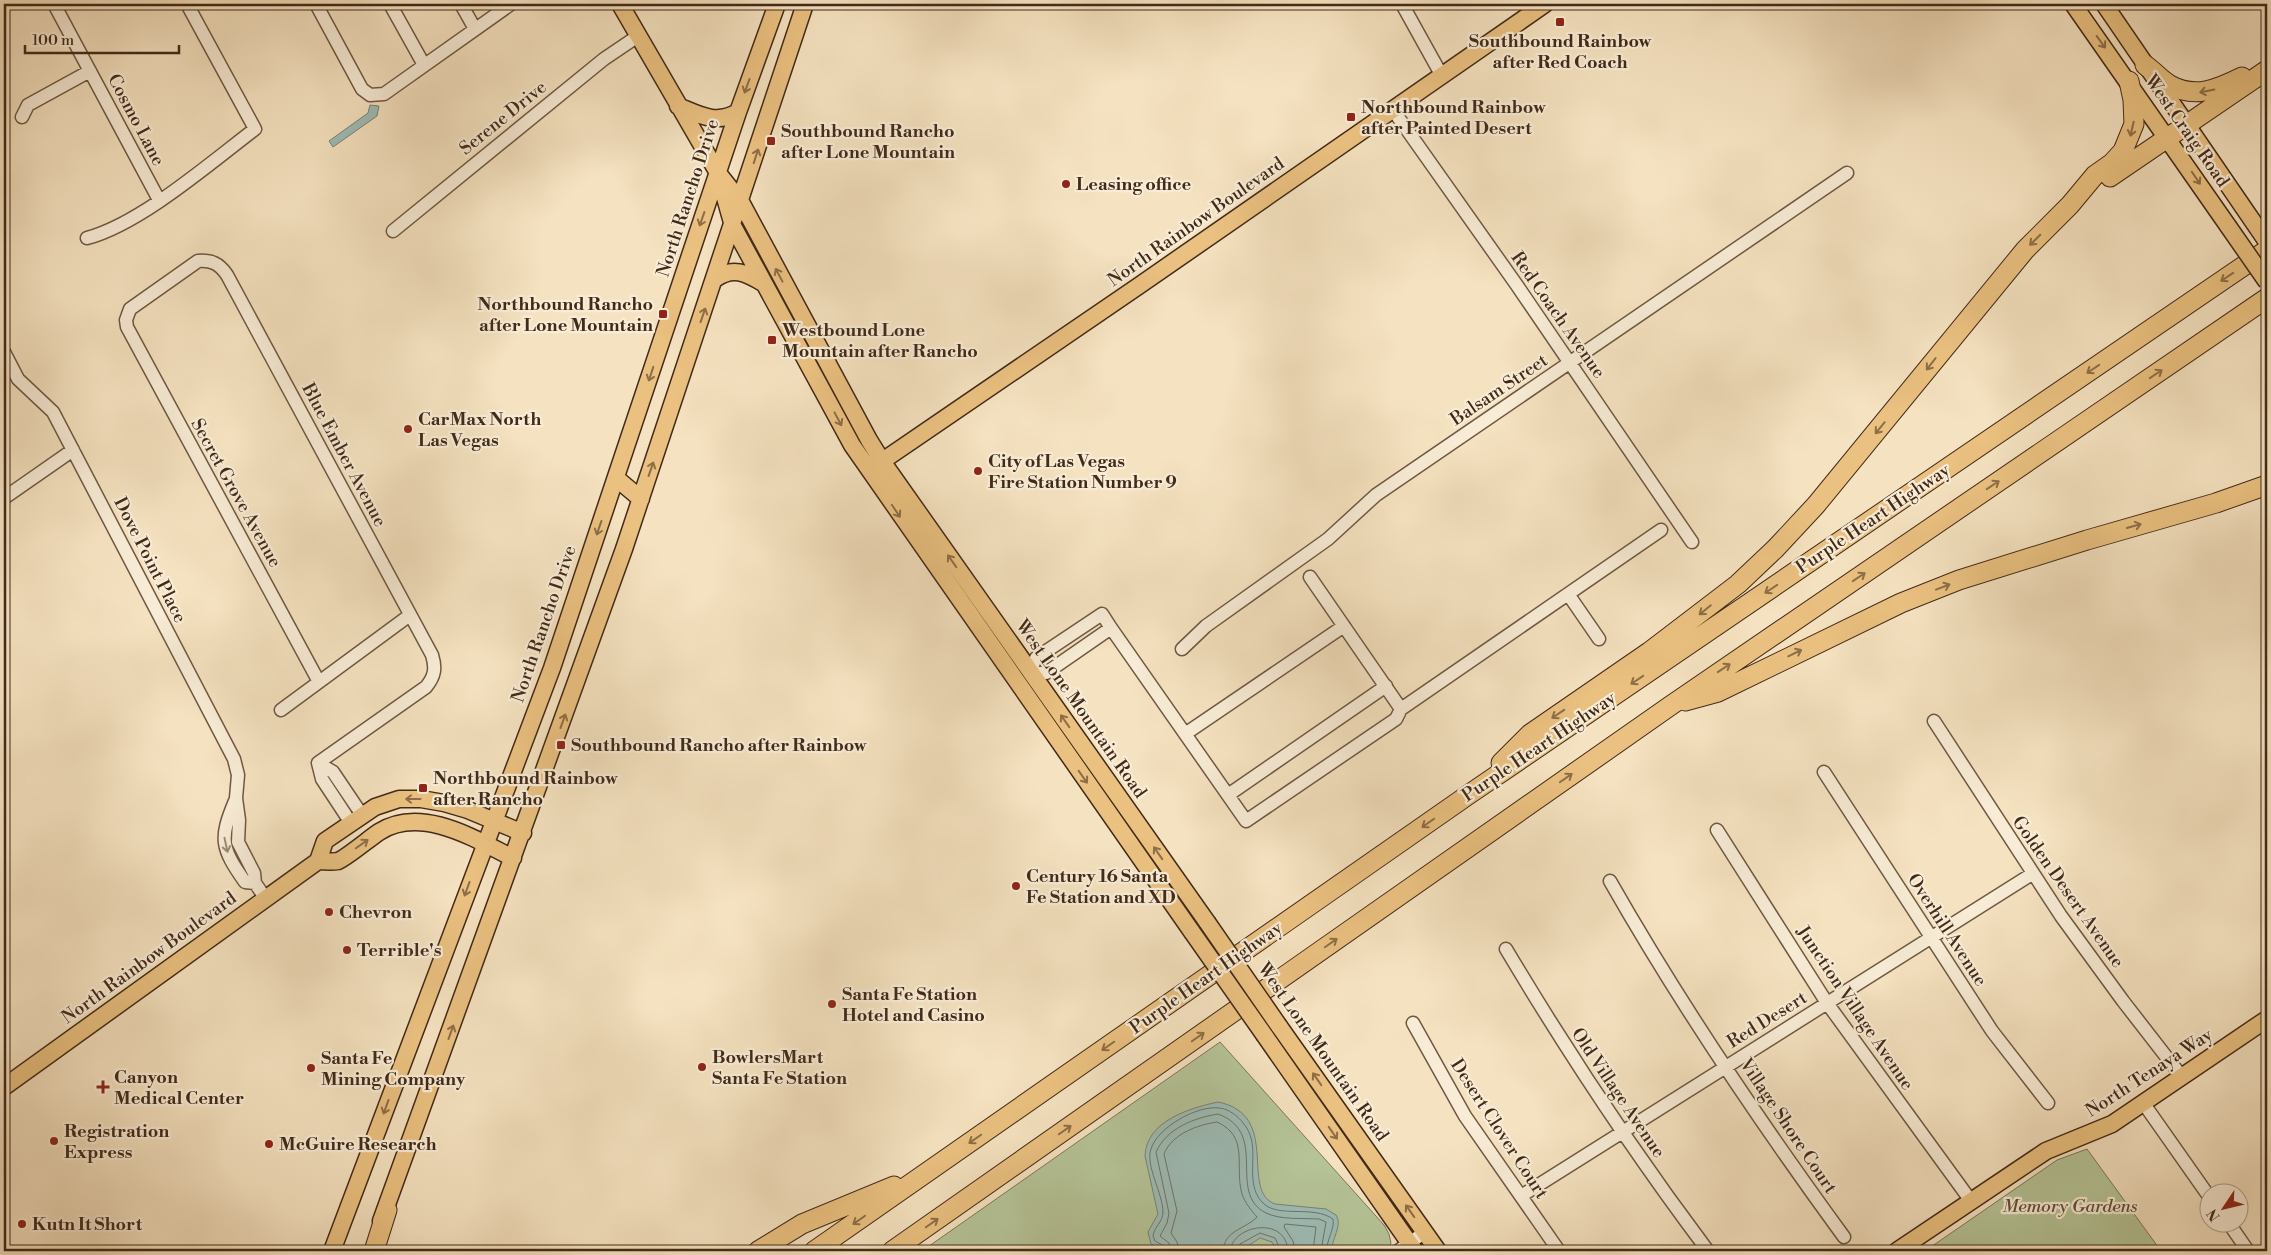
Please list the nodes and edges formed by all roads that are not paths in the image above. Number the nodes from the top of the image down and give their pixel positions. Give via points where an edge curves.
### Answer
1 (54, 4) edge
2 (187, 4) edge
3 (316, 4) edge
4 (390, 4) edge
5 (461, 4) edge
6 (511, 4) edge
7 (620, 4) edge
8 (777, 4) edge
9 (805, 4) edge
10 (1402, 4) edge
11 (1545, 4) edge
12 (2073, 4) edge
13 (2104, 4) edge
14 (475, 29) junction
15 (638, 36) junction
16 (2267, 64) edge
17 (424, 65) junction
18 (2146, 65) junction
19 (2267, 70) edge
20 (90, 71) junction
21 (1442, 76) junction
22 (2129, 82) junction
23 (678, 106) junction
24 (1393, 110) junction
25 (738, 112) junction
26 (22, 117) dead end
27 (2187, 125) junction
28 (2168, 138) junction
29 (718, 173) junction
30 (1847, 174) dead end
31 (159, 200) junction
32 (741, 202) junction
33 (2070, 205) junction
34 (732, 226) junction
35 (393, 231) dead end
36 (86, 238) dead end
37 (2267, 242) edge
38 (2267, 250) edge
39 (715, 279) junction
40 (2267, 282) edge
41 (764, 283) junction
42 (2267, 298) edge
43 (126, 320) joint
44 (4, 352) edge
45 (1570, 362) junction
46 (74, 450) junction
47 (875, 466) junction
48 (2267, 475) edge
49 (616, 478) junction
50 (2267, 485) edge
51 (4, 498) edge
52 (641, 498) junction
53 (2216, 503) junction
54 (922, 519) junction
55 (908, 528) junction
56 (1661, 530) dead end
57 (936, 539) junction
58 (1692, 542) dead end
59 (922, 548) junction
60 (1310, 577) dead end
61 (1568, 594) junction
62 (977, 597) junction
63 (963, 607) junction
64 (410, 615) junction
65 (1344, 626) junction
66 (1111, 628) junction
67 (1599, 639) dead end
68 (1010, 643) junction
69 (1182, 649) dead end
70 (996, 652) junction
71 (1030, 672) junction
72 (319, 682) junction
73 (1016, 682) junction
74 (1386, 686) junction
75 (1670, 706) junction
76 (1401, 709) junction
77 (281, 710) dead end
78 (1934, 721) dead end
79 (1185, 734) junction
80 (1824, 772) dead end
81 (1228, 795) junction
82 (1468, 795) junction
83 (357, 819) junction
84 (493, 820) junction
85 (1717, 830) dead end
86 (523, 833) junction
87 (484, 844) junction
88 (513, 858) junction
89 (318, 861) junction
90 (2032, 874) junction
91 (1610, 881) dead end
92 (266, 899) junction
93 (1931, 938) junction
94 (1506, 950) dead end
95 (1827, 1003) junction
96 (2267, 1019) edge
97 (1413, 1023) dead end
98 (1726, 1067) junction
99 (2182, 1077) junction
100 (4, 1087) edge
101 (2048, 1103) dead end
102 (2144, 1104) junction
103 (1622, 1132) junction
104 (928, 1172) junction
105 (2199, 1182) edge
106 (1520, 1196) junction
107 (1972, 1201) junction
108 (387, 1210) junction
109 (1425, 1232) junction
110 (2235, 1232) edge
111 (1844, 1237) dead end
112 (1408, 1249) edge
113 (1434, 1250) edge
114 (332, 1251) edge
115 (369, 1251) edge
116 (374, 1251) edge
117 (758, 1251) edge
118 (814, 1251) edge
119 (892, 1251) edge
120 (1559, 1251) edge
121 (1708, 1251) edge
122 (1897, 1251) edge
123 (2248, 1251) edge

1 - 20 street, Cosmo Lane
2 - 31 street via 255,129
3 - 17 street via 362,89 370,95 384,94
4 - 17 street
5 - 14 street
6 - 14 street
7 - 15 main road, West Lone Mountain Road
8 -> 25 main road, North Rancho Drive
32 -> 9 main road
10 - 21 street
11 - 21 main road, North Rainbow Boulevard
12 -> 22 main road, West Craig Road
13 - 18 main road, West Craig Road
14 - 17 street
15 - 23 main road, West Lone Mountain Road
15 - 35 street, Serene Drive via 604,59
16 -> 18 highway via 2214,90 2194,93 2170,85
18 - 27 main road, West Craig Road
19 - 27 highway
20 - 26 street via 28,105
20 - 31 street, Cosmo Lane
21 - 24 main road, North Rainbow Boulevard
22 - 28 main road, West Craig Road
22 -> 33 highway via 2134,124 2128,143 2119,157 2095,175
23 - 25 main road via 709,119 729,117
23 - 29 main road, West Lone Mountain Road
24 - 45 street, Red Coach Avenue
24 - 47 main road, North Rainbow Boulevard
25 - 29 main road, North Rancho Drive
27 - 28 highway
27 - 37 main road, West Craig Road
28 - 33 highway
28 -> 40 main road, West Craig Road, bridge
29 - 32 main road, West Lone Mountain Road
29 - 34 main road, West Lone Mountain Road
29 -> 49 main road, North Rancho Drive
30 - 45 street, Balsam Street
31 - 36 street via 107,233
32 - 34 main road
47 -> 32 main road, West Lone Mountain Road via 869,440
33 -> 82 highway via 2025,250 1816,505 1775,549 1691,622 1530,734
34 - 39 main road
34 - 41 main road, West Lone Mountain Road
38 -> 82 highway, Purple Heart Highway
39 - 41 main road via 722,274 740,271
52 -> 39 main road
41 -> 47 main road, West Lone Mountain Road via 852,445
75 -> 42 highway
43 - 64 street, Blue Ember Avenue via 130,309 192,264 211,261 222,268
43 - 72 street, Secret Grove Avenue via 129,334
44 - 46 street, Dove Point Place via 18,379 53,412
45 - 58 street, Red Coach Avenue
45 - 69 street, Balsam Street via 1376,495 1328,539 1206,626
46 - 51 street
46 - 92 street, Dove Point Place via 234,759 238,775 236,798 227,820 224,842 245,882 255,883
47 - 54 main road, West Lone Mountain Road
47 -> 55 main road, West Lone Mountain Road
48 - 53 highway
49 - 52 main road
49 -> 84 main road, North Rancho Drive via 552,668
50 - 53 highway
86 -> 52 main road
75 -> 53 highway via 1718,692 1901,603 1960,580
54 - 55 main road
54 - 57 main road, West Lone Mountain Road
55 - 59 main road, West Lone Mountain Road
56 - 61 street
57 - 59 main road
62 -> 57 main road, West Lone Mountain Road
59 - 63 main road, West Lone Mountain Road
60 - 65 street
61 - 67 street
61 - 76 street
62 - 63 main road
62 - 68 main road, West Lone Mountain Road
63 - 70 main road, West Lone Mountain Road
64 - 72 street
64 - 83 street, Blue Ember Avenue via 432,655 435,673 426,687 318,763 333,772
65 - 74 street
65 - 79 street
66 - 71 street via 1046,673
66 - 71 street via 1102,614 1036,658
66 - 79 street
68 - 70 main road
68 - 71 main road, West Lone Mountain Road
70 - 73 main road, West Lone Mountain Road
71 - 73 main road
109 -> 71 main road, West Lone Mountain Road, bridge
72 - 77 street
73 -> 112 main road, West Lone Mountain Road, bridge via 1265,1036
74 - 76 street
74 - 81 street
119 -> 75 highway
76 - 81 street via 1396,719 1246,822
78 - 90 street, Golden Desert Avenue
79 - 81 street
80 - 93 street, Overhill Avenue
82 -> 104 highway, Purple Heart Highway
84 -> 83 main road, North Rainbow Boulevard via 452,805 420,799 399,799 375,807
83 - 89 main road, North Rainbow Boulevard via 325,842
84 - 86 main road, North Rainbow Boulevard
84 - 87 main road, North Rancho Drive
85 - 95 street, Junction Village Avenue
86 - 88 main road
87 - 88 main road, North Rainbow Boulevard
89 -> 87 main road, North Rainbow Boulevard via 339,860 384,829 403,822 441,826
87 -> 114 main road, North Rancho Drive
108 -> 88 main road
89 - 92 main road, North Rainbow Boulevard
90 - 93 street, Red Desert
90 - 99 street, Golden Desert Avenue
91 - 98 street, Village Shore Court via 1648,948
92 - 100 main road, North Rainbow Boulevard
93 - 95 street, Red Desert
93 - 101 street, Overhill Avenue via 1992,1031
94 - 103 street, Old Village Avenue
95 - 98 street, Red Desert
95 - 107 street, Junction Village Avenue
96 - 99 main road, North Tenaya Way
97 - 106 street, Desert Clover Court via 1465,1116
98 - 103 street, Red Desert
98 - 111 street, Village Shore Court
99 - 102 main road, North Tenaya Way
102 - 105 street
102 - 107 main road, North Tenaya Way via 2101,1130 2046,1151
103 - 106 street, Red Desert
103 - 121 street, Old Village Avenue
104 - 117 highway via 802,1224
104 -> 118 highway, Purple Heart Highway
106 - 120 street, Desert Clover Court
107 - 122 main road, North Tenaya Way
108 - 115 main road
108 - 116 highway
109 - 112 street
109 - 113 main road, West Lone Mountain Road
110 - 123 street

